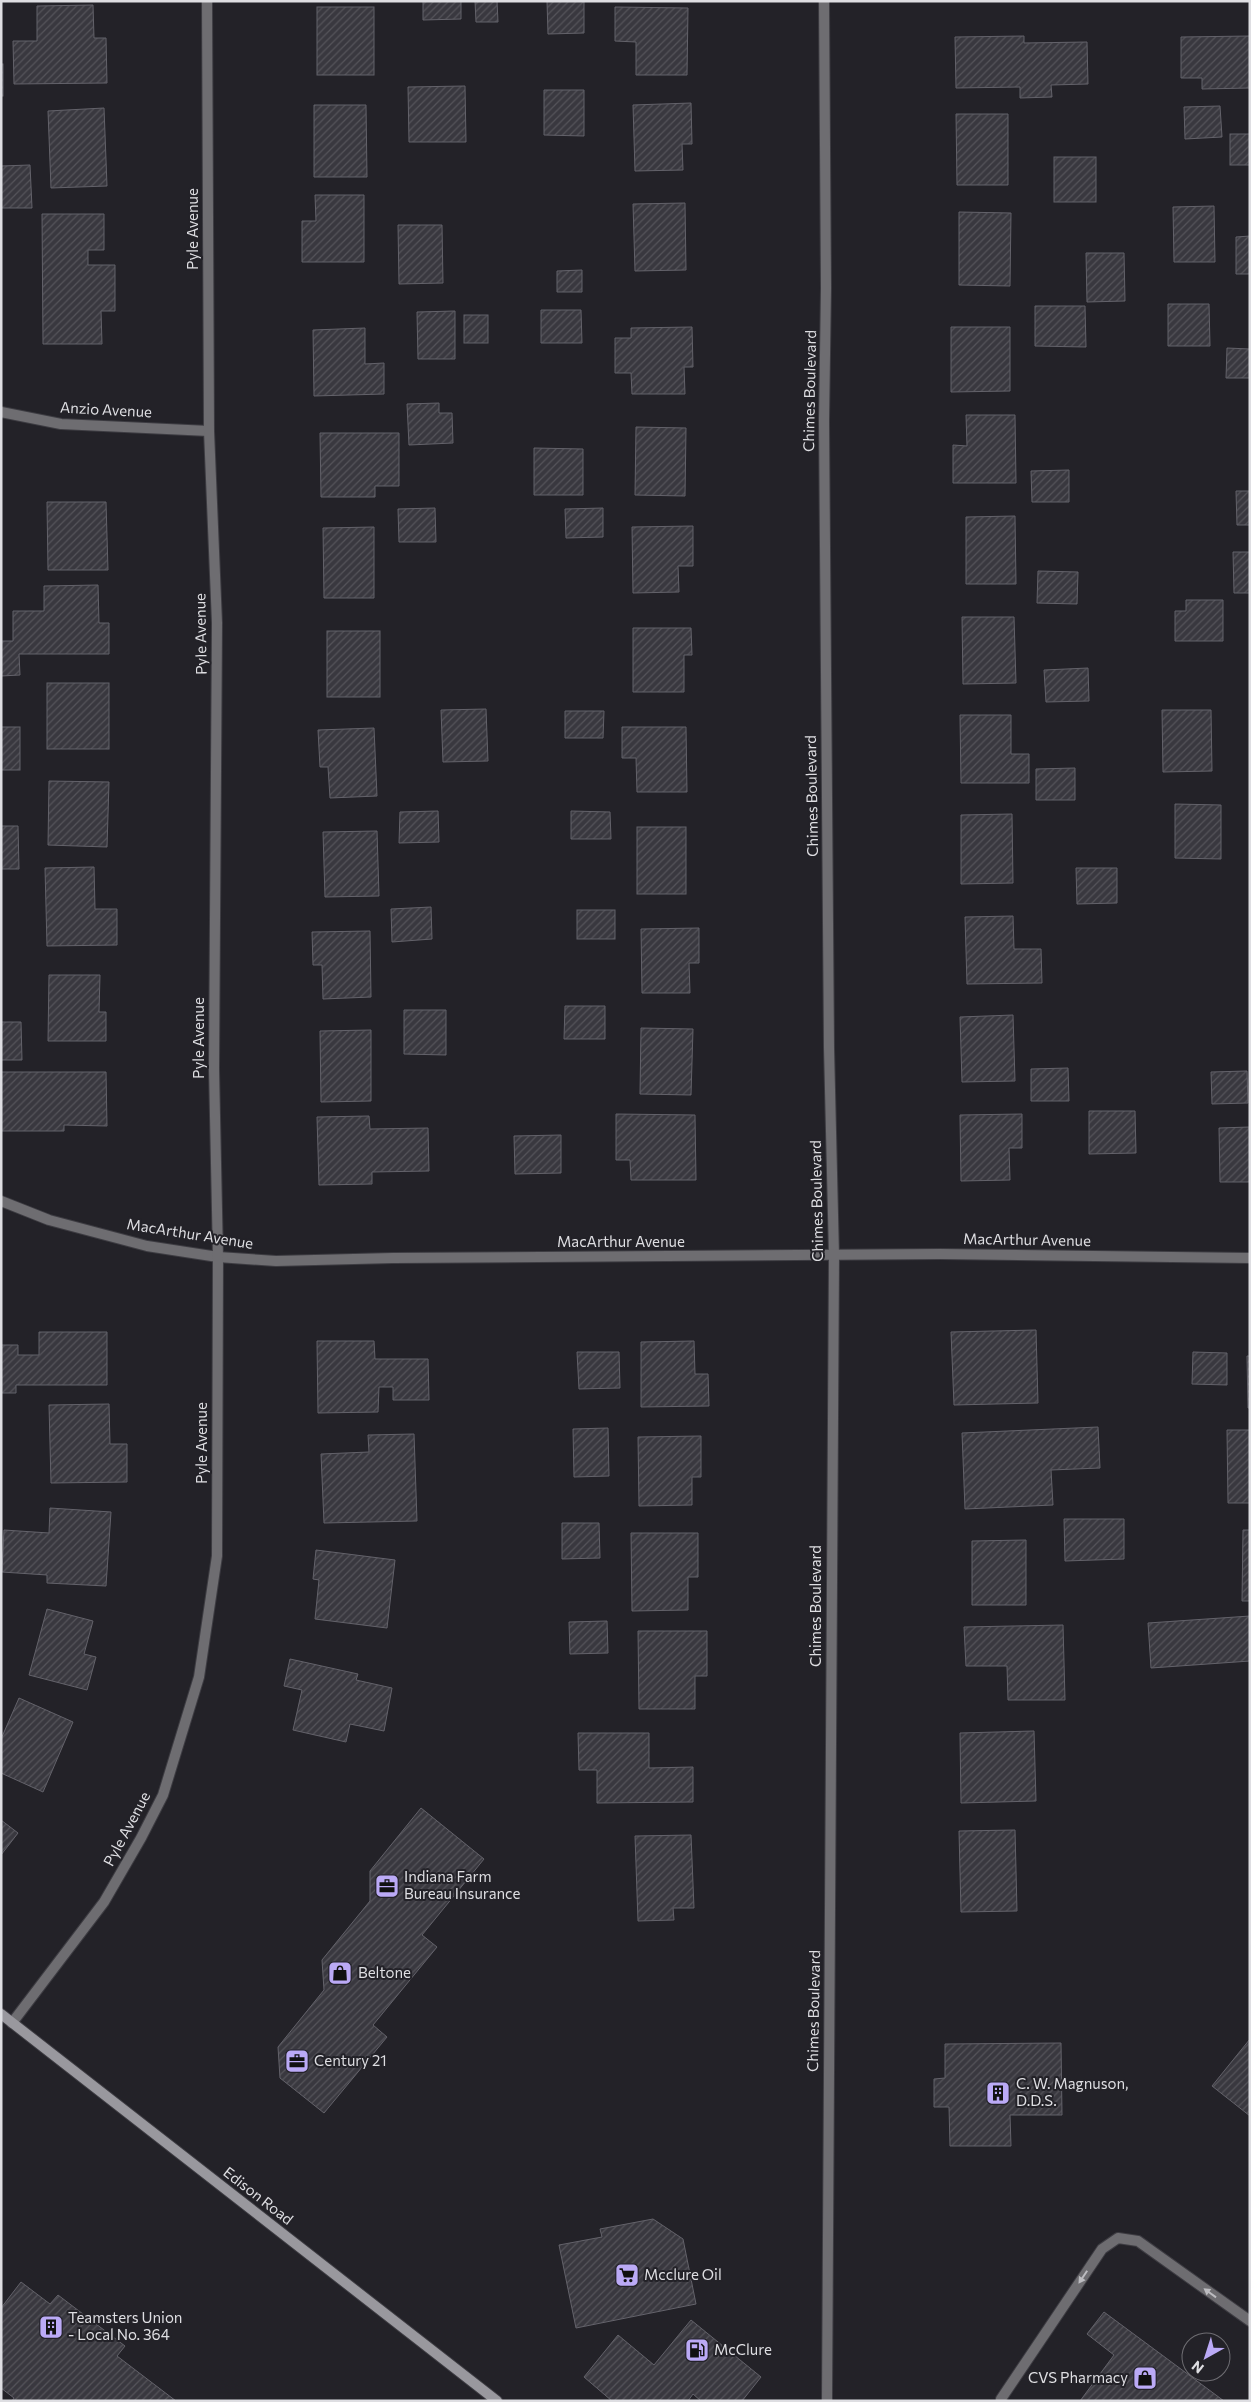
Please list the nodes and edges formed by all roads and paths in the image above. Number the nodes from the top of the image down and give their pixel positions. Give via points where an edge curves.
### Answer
1 (207, 1) edge
2 (824, 1) edge
3 (1, 412) edge
4 (209, 431) junction
5 (1, 1201) edge
6 (834, 1256) junction
7 (218, 1257) junction
8 (1250, 1258) edge
9 (1, 2014) edge
10 (12, 2023) junction
11 (1250, 2321) edge
12 (1001, 2399) dead end
13 (497, 2401) edge
14 (827, 2401) edge

1 - 4 street, Pyle Avenue
2 - 6 street, Chimes Boulevard via 824,421
3 - 4 street, Anzio Avenue via 60,424
4 - 7 street, Pyle Avenue via 217,623 214,1070
5 - 7 street, MacArthur Avenue via 48,1220 147,1246
6 - 7 street, MacArthur Avenue via 276,1261
6 - 8 street, MacArthur Avenue via 941,1254
6 - 14 street, Chimes Boulevard
7 - 10 street, Pyle Avenue via 217,1556 199,1677 163,1795 142,1838 104,1902
9 - 10 main road, Edison Road
10 - 13 main road, Edison Road
11 -> 12 street via 1138,2242 1118,2238 1102,2249

